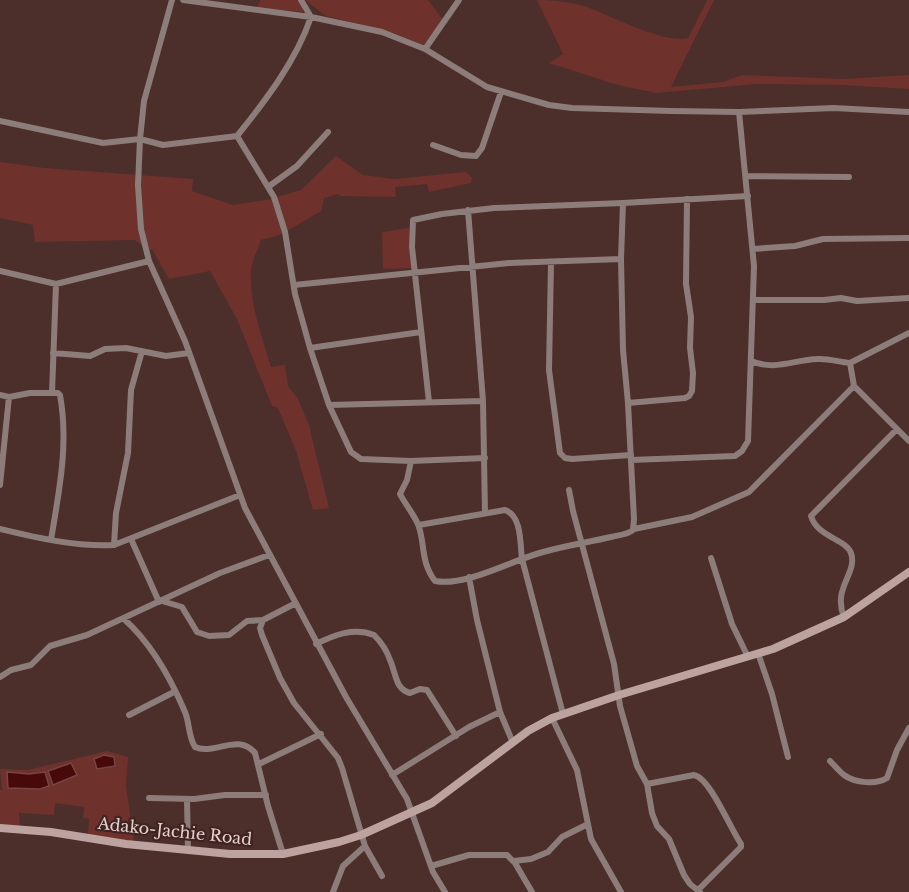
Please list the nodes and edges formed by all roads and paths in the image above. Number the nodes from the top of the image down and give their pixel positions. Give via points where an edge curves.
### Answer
1 (172, 0) edge
2 (183, 0) edge
3 (301, 0) edge
4 (459, 0) edge
5 (311, 17) junction
6 (425, 49) junction
7 (501, 92) junction
8 (739, 112) junction
9 (909, 112) edge
10 (0, 121) edge
11 (328, 132) dead end
12 (237, 136) junction
13 (140, 140) junction
14 (433, 145) dead end
15 (746, 176) junction
16 (849, 177) dead end
17 (268, 187) junction
18 (748, 196) junction
19 (687, 199) junction
20 (623, 203) junction
21 (468, 210) junction
22 (909, 238) edge
23 (753, 249) junction
24 (621, 259) junction
25 (149, 261) junction
26 (551, 262) junction
27 (473, 266) junction
28 (0, 271) edge
29 (415, 273) junction
30 (56, 284) junction
31 (294, 285) junction
32 (909, 298) edge
33 (753, 300) junction
34 (421, 332) junction
35 (909, 333) edge
36 (310, 348) junction
37 (142, 351) junction
38 (53, 353) junction
39 (189, 353) junction
40 (751, 362) junction
41 (850, 363) junction
42 (854, 386) junction
43 (52, 393) junction
44 (0, 396) edge
45 (9, 397) junction
46 (483, 400) junction
47 (429, 402) junction
48 (628, 403) junction
49 (329, 405) junction
50 (897, 429) junction
51 (909, 441) edge
52 (631, 457) junction
53 (486, 458) junction
54 (411, 460) junction
55 (0, 485) edge
56 (569, 490) dead end
57 (240, 495) junction
58 (485, 513) junction
59 (419, 525) junction
60 (0, 529) edge
61 (634, 529) junction
62 (131, 539) junction
63 (51, 540) junction
64 (582, 544) junction
65 (114, 545) junction
66 (269, 555) junction
67 (711, 558) dead end
68 (522, 559) junction
69 (909, 572) edge
70 (469, 577) junction
71 (160, 602) junction
72 (296, 603) junction
73 (844, 617) junction
74 (124, 618) junction
75 (263, 620) junction
76 (316, 644) junction
77 (758, 653) junction
78 (748, 657) junction
79 (0, 677) edge
80 (174, 692) junction
81 (619, 695) junction
82 (500, 712) junction
83 (563, 714) junction
84 (129, 715) dead end
85 (552, 718) junction
86 (909, 728) edge
87 (321, 734) junction
88 (456, 736) junction
89 (513, 743) junction
90 (788, 757) dead end
91 (830, 761) dead end
92 (259, 764) junction
93 (392, 775) junction
94 (647, 784) junction
95 (266, 795) junction
96 (149, 798) dead end
97 (187, 799) junction
98 (412, 812) junction
99 (588, 824) junction
100 (0, 828) edge
101 (361, 835) junction
102 (365, 846) junction
103 (189, 850) junction
104 (283, 854) junction
105 (514, 861) junction
106 (431, 866) junction
107 (382, 876) dead end
108 (699, 891) edge
109 (333, 892) edge
110 (445, 892) edge
111 (532, 892) edge
112 (621, 892) edge

1 - 13 street via 144,101
2 - 5 street
3 - 5 street
4 - 6 street
5 - 6 street via 382,32
5 - 12 street via 283,74
6 - 7 street via 464,75
7 - 8 street via 572,108
7 - 14 street via 477,156
8 - 9 street via 834,108
8 - 15 street
10 - 13 street via 103,143
11 - 17 street via 297,166
12 - 13 street via 163,145
12 - 17 street
13 - 25 street via 141,229
15 - 16 street
15 - 18 street
17 - 31 street via 285,232
18 - 19 street
18 - 23 street
19 - 20 street
19 - 48 street via 686,284 691,317 692,391 687,398
20 - 21 street
20 - 24 street
21 - 27 street
21 - 29 street via 413,220
22 - 23 street via 823,239
23 - 33 street
24 - 26 street
24 - 48 street
25 - 30 street
25 - 39 street
26 - 27 street
26 - 52 street via 549,370 560,453 572,459
27 - 29 street
27 - 46 street
28 - 30 street
29 - 31 street
29 - 34 street
30 - 38 street
31 - 36 street
32 - 33 street
33 - 40 street
34 - 36 street
34 - 47 street
35 - 41 street
36 - 49 street
37 - 38 street via 113,348 90,356
37 - 39 street via 166,356
37 - 65 street via 131,390 128,453
38 - 43 street
39 - 57 street
40 - 41 street via 777,366 815,359
40 - 52 street via 748,441 740,453
41 - 42 street
42 - 50 street
42 - 61 street via 749,492 692,517
43 - 45 street
43 - 63 street via 60,395 65,451
44 - 45 street
45 - 55 street
46 - 47 street
46 - 53 street
47 - 49 street
48 - 52 street
49 - 54 street via 356,456
50 - 51 street
50 - 73 street via 810,516 828,537 845,545 851,553 849,573 841,592
52 - 61 street
53 - 54 street
53 - 58 street
54 - 59 street via 400,494
56 - 64 street
57 - 62 street
57 - 66 street
58 - 59 street
58 - 68 street via 510,512 519,533
59 - 70 street via 422,548 435,581
60 - 63 street
61 - 64 street via 628,534
62 - 65 street
62 - 71 street
63 - 65 street
64 - 68 street
64 - 81 street
66 - 71 street
66 - 72 street
67 - 78 street via 732,624
68 - 70 street
68 - 83 street
69 - 73 street, Adako-Jachie Road
70 - 82 street
71 - 74 street
71 - 75 street via 182,608 202,634 229,635 248,621
72 - 75 street
72 - 76 street
73 - 77 street, Adako-Jachie Road
74 - 79 street via 50,646 31,664
74 - 80 street via 139,632
75 - 87 street via 260,628 280,678
76 - 88 street via 339,634 374,635 402,689 410,693 427,690
76 - 93 street
77 - 78 street, Adako-Jachie Road
77 - 90 street
78 - 81 street, Adako-Jachie Road
80 - 84 street
80 - 92 street via 185,712 195,747 250,747
81 - 83 street, Adako-Jachie Road
81 - 94 street via 637,766
82 - 88 street
82 - 89 street
83 - 85 street, Adako-Jachie Road
85 - 89 street, Adako-Jachie Road
85 - 99 street via 577,770
86 - 91 street via 884,780 851,779
87 - 92 street
87 - 101 street via 342,768
88 - 93 street
89 - 98 street, Adako-Jachie Road via 440,797
92 - 95 street
93 - 98 street
94 - 108 street via 654,820 669,839 690,884
94 - 108 street via 699,776 741,844
95 - 97 street
95 - 104 street
96 - 97 street
97 - 103 street
98 - 101 street, Adako-Jachie Road
98 - 106 street
99 - 105 street via 562,837 548,852
99 - 112 street via 591,839
100 - 103 street, Adako-Jachie Road
101 - 102 street
101 - 104 street, Adako-Jachie Road
102 - 107 street
102 - 109 street via 343,866
103 - 104 street, Adako-Jachie Road
105 - 106 street via 507,855 475,855
105 - 111 street
106 - 110 street

